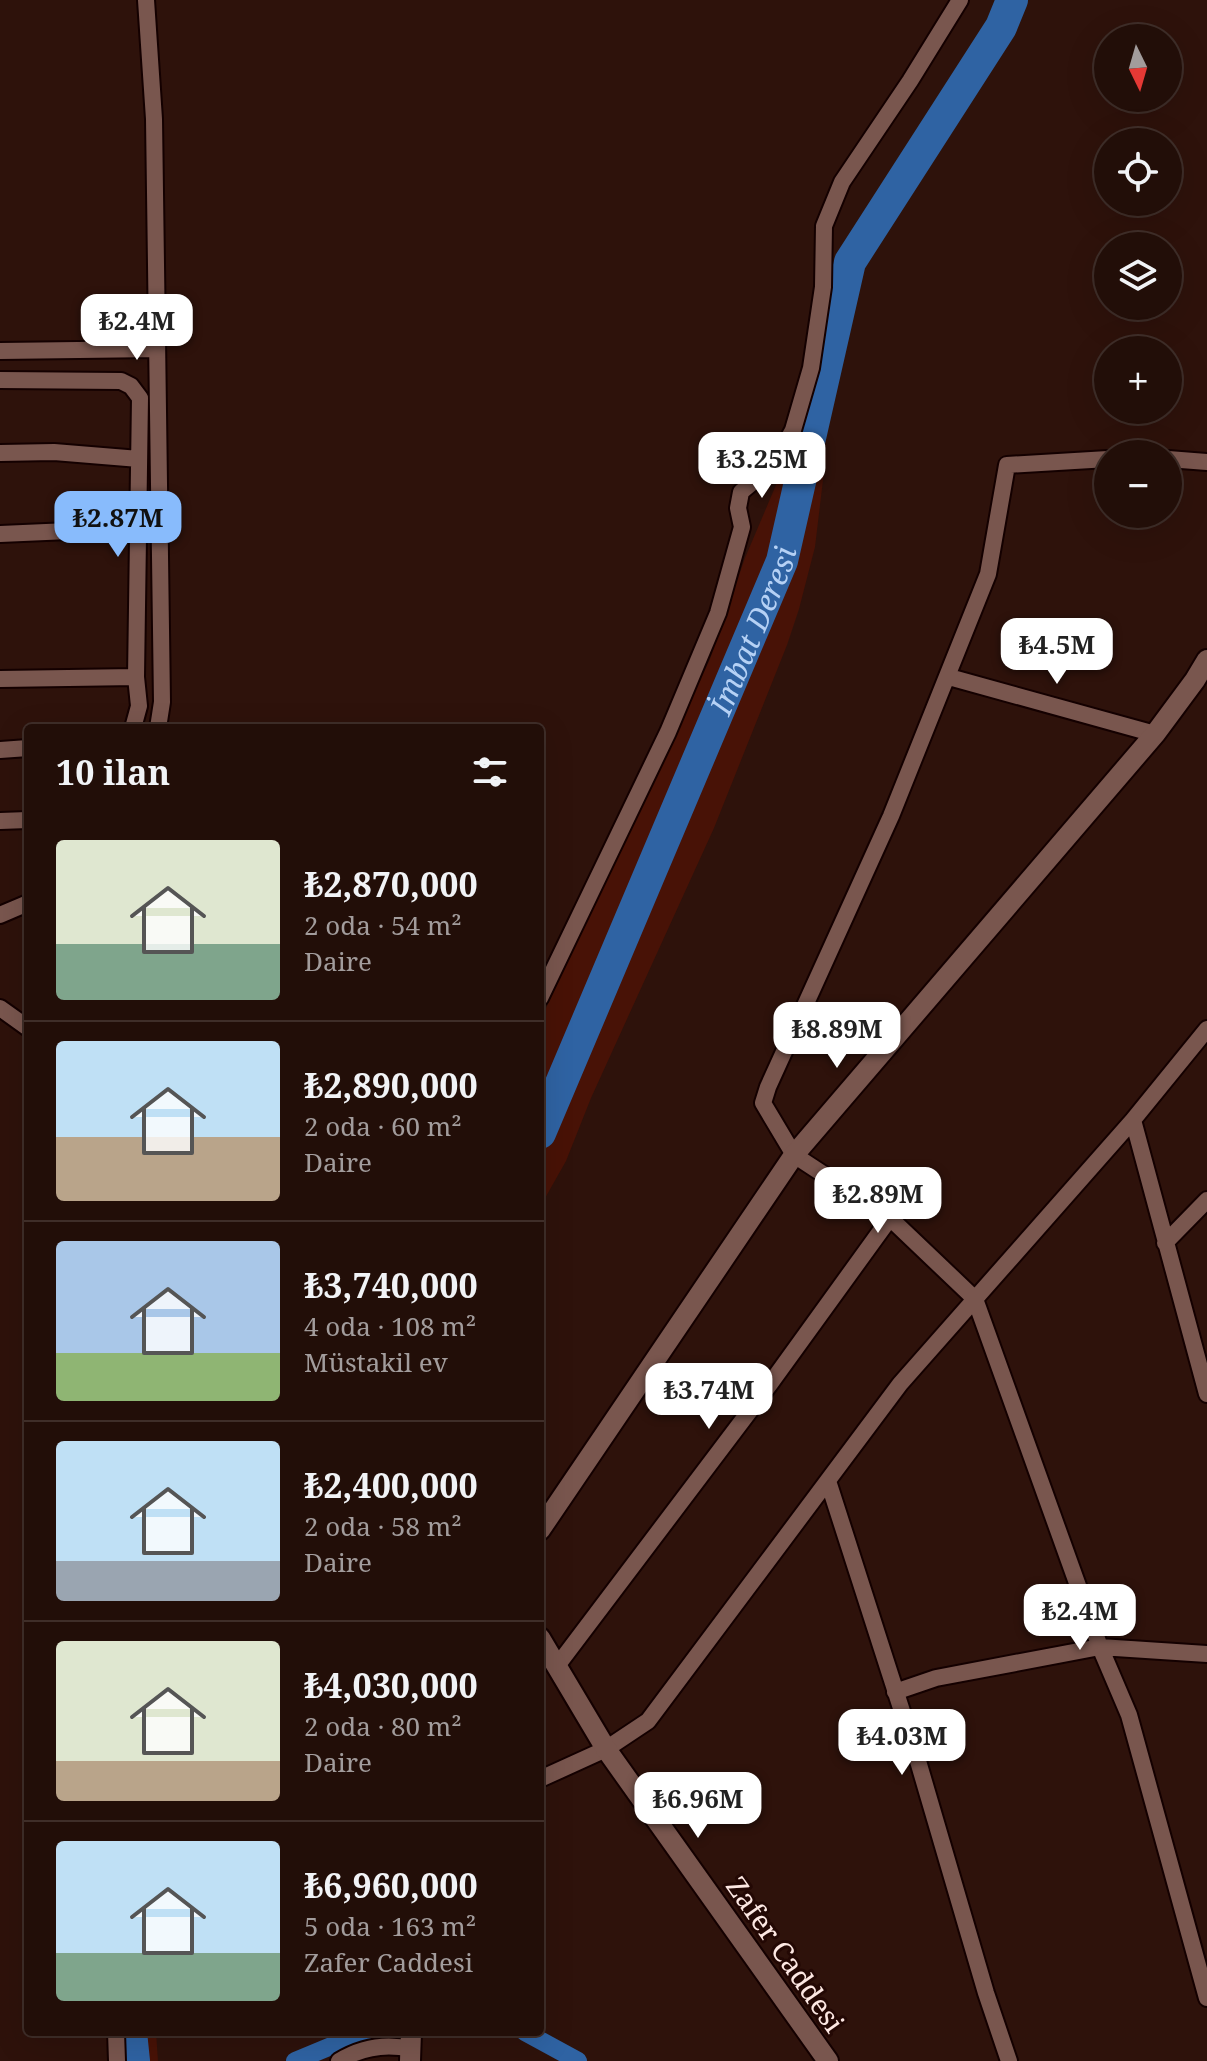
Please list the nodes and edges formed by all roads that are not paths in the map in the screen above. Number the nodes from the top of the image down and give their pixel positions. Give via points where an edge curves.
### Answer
1 (146, 0) edge
2 (960, 0) edge
3 (157, 349) junction
4 (0, 351) edge
5 (0, 380) edge
6 (0, 453) edge
7 (139, 459) junction
8 (1094, 460) edge
9 (1182, 460) edge
10 (1207, 462) edge
11 (138, 528) junction
12 (0, 534) edge
13 (1207, 660) edge
14 (136, 677) junction
15 (949, 677) junction
16 (0, 679) edge
17 (134, 724) edge
18 (159, 724) edge
19 (1155, 734) junction
20 (24, 748) edge
21 (0, 750) edge
22 (24, 820) edge
23 (0, 821) edge
24 (24, 905) edge
25 (0, 915) edge
26 (544, 990) edge
27 (0, 1008) edge
28 (24, 1025) edge
29 (1207, 1029) edge
30 (1133, 1120) junction
31 (794, 1155) junction
32 (1207, 1200) edge
33 (890, 1218) junction
34 (1165, 1243) junction
35 (975, 1299) junction
36 (1199, 1340) edge
37 (1207, 1394) edge
38 (828, 1481) junction
39 (544, 1524) edge
40 (544, 1645) edge
41 (1100, 1647) junction
42 (1207, 1654) edge
43 (557, 1666) junction
44 (895, 1692) junction
45 (606, 1749) junction
46 (544, 1777) edge
47 (1207, 1998) edge
48 (116, 2036) edge
49 (414, 2051) edge
50 (117, 2061) edge
51 (339, 2061) edge
52 (828, 2061) edge
53 (1009, 2061) edge

1 - 3 street via 154,119
2 - 26 street via 842,182 824,226 823,287 811,368 793,430 775,463 741,492 742,527 718,613 668,732
3 - 4 street
3 - 18 street
5 - 7 street via 121,381 131,386 140,398
6 - 7 street
7 - 11 street
8 - 15 street via 1007,465 988,574
9 - 10 street
11 - 12 street
11 - 14 street
13 - 19 street
14 - 16 street
14 - 17 street via 139,706
15 - 19 street
15 - 31 street via 768,1087 763,1103
19 - 31 street
20 - 21 street
22 - 23 street
24 - 25 street
27 - 28 street
29 - 30 street
30 - 34 street
30 - 35 street
31 - 33 street
31 - 39 street
32 - 34 street
33 - 35 street
33 - 43 street
34 - 36 street
35 - 38 street via 900,1384
35 - 41 street
36 - 37 street
38 - 44 street
38 - 45 street via 648,1721
40 - 43 street, Zafer Caddesi
41 - 42 street
41 - 44 street via 936,1678
41 - 47 street via 1129,1715
43 - 45 street, Zafer Caddesi
44 - 53 street
45 - 46 street
45 - 52 street, Zafer Caddesi
48 - 50 street
49 - 51 street via 378,2045

